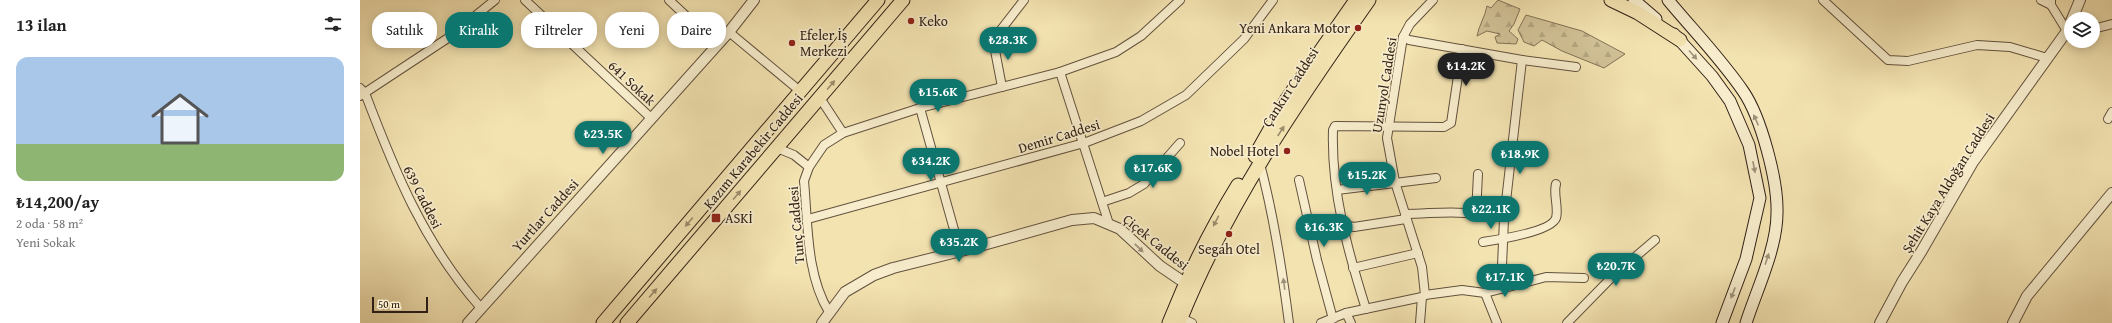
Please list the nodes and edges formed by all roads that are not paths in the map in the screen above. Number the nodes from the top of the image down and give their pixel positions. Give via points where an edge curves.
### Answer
1 (495, 0) edge
2 (525, 0) edge
3 (669, 0) edge
4 (754, 0) edge
5 (878, 0) edge
6 (903, 0) edge
7 (1024, 0) edge
8 (1180, 0) edge
9 (1273, 0) edge
10 (1369, 0) edge
11 (1433, 0) edge
12 (1611, 0) edge
13 (1634, 0) edge
14 (1668, 0) edge
15 (1823, 0) edge
16 (2041, 0) edge
17 (2080, 0) edge
18 (1354, 1) edge
19 (2051, 3) edge
20 (682, 12) edge
21 (2075, 12) edge
22 (2064, 23) edge
23 (2112, 24) edge
24 (2100, 27) edge
25 (729, 32) junction
26 (726, 35) edge
27 (1403, 37) junction
28 (2064, 37) edge
29 (1680, 40) junction
30 (714, 48) edge
31 (1462, 49) junction
32 (2047, 58) junction
33 (1522, 60) junction
34 (1576, 68) dead end
35 (1060, 72) junction
36 (1002, 87) junction
37 (800, 91) junction
38 (362, 92) edge
39 (820, 98) junction
40 (920, 108) junction
41 (651, 118) junction
42 (1389, 127) junction
43 (843, 133) junction
44 (1084, 143) junction
45 (1180, 143) dead end
46 (777, 148) junction
47 (1260, 164) junction
48 (808, 167) junction
49 (1478, 174) dead end
50 (1436, 178) dead end
51 (1299, 180) dead end
52 (1395, 182) junction
53 (941, 184) junction
54 (1556, 184) dead end
55 (1337, 190) junction
56 (2112, 193) edge
57 (1102, 202) junction
58 (1405, 216) junction
59 (808, 219) junction
60 (1109, 224) junction
61 (1343, 224) junction
62 (1504, 238) junction
63 (1655, 240) dead end
64 (1483, 242) dead end
65 (960, 251) junction
66 (1418, 253) junction
67 (1353, 268) junction
68 (1584, 278) dead end
69 (1185, 283) junction
70 (1502, 289) junction
71 (1485, 293) junction
72 (1424, 296) junction
73 (481, 308) junction
74 (1366, 309) junction
75 (829, 312) junction
76 (1346, 314) junction
77 (1334, 319) junction
78 (1180, 322) edge
79 (468, 323) edge
80 (603, 323) edge
81 (627, 323) edge
82 (822, 323) edge
83 (1289, 323) edge
84 (1321, 323) edge
85 (1351, 323) edge
86 (1420, 323) edge
87 (1497, 323) edge
88 (1568, 323) edge
89 (1722, 323) edge
90 (1746, 323) edge
91 (1880, 323) edge
92 (2013, 323) edge

1 - 38 street via 448,38
2 - 41 street, 641 Sokak
3 - 20 street
4 - 25 street, Yurtlar Caddesi
5 - 37 main road, Kazım Karabekir Caddesi
39 -> 6 main road, Kazım Karabekir Caddesi
7 - 36 street via 993,40
8 - 35 street, Tunç Caddesi via 1141,36 1116,52
9 - 44 street, Demir Caddesi via 1244,39 1186,95 1141,121
47 -> 10 main road, Çankırı Caddesi via 1308,86
11 - 27 street, Uzunyol Caddesi via 1410,24
12 - 29 main road via 1638,13
13 - 29 main road
90 -> 14 main road via 1773,242 1777,213 1774,173 1762,131 1744,92
15 - 32 street via 1888,60 1908,61 1977,45 2010,47
16 - 19 street
17 - 21 street, Şehit Kaya Aldoğan Caddesi
18 -> 69 main road, Çankırı Caddesi via 1287,99 1219,215
19 - 22 street
23 - 24 street
25 - 26 street, Yurtlar Caddesi
25 - 37 street
27 - 31 street
27 - 42 street, Uzunyol Caddesi
28 - 32 street, Şehit Kaya Aldoğan Caddesi
29 -> 89 main road via 1730,101 1749,145 1760,198 1746,259
30 - 41 street, Yurtlar Caddesi
31 - 33 street
31 - 42 street via 1451,123 1444,127
32 - 91 street, Şehit Kaya Aldoğan Caddesi via 1973,162
33 - 34 street
33 - 62 street
35 - 36 street, Tunç Caddesi
35 - 44 street
36 - 40 street, Tunç Caddesi
37 -> 80 main road, Kazım Karabekir Caddesi
38 - 73 street, 639 Caddesi via 414,211 458,283
39 - 43 street
39 - 46 main road, Kazım Karabekir Caddesi
40 - 43 street, Tunç Caddesi
40 - 53 street
41 - 73 street, Yurtlar Caddesi
42 - 52 street, Uzunyol Caddesi via 1387,138
42 - 55 street via 1335,126 1332,138
43 - 48 street, Tunç Caddesi via 824,145
44 - 53 street, Demir Caddesi
44 - 57 street
45 - 57 street via 1144,184 1129,193
46 - 48 street via 794,155
81 -> 46 main road, Kazım Karabekir Caddesi
47 - 78 main road, Çankırı Caddesi via 1206,261
83 -> 47 street via 1274,225
48 - 59 street, Tunç Caddesi via 804,181
49 - 58 street via 1476,214 1448,212
50 - 52 street
51 - 77 street via 1317,260
52 - 55 street
52 - 58 street, Uzunyol Caddesi
53 - 59 street, Demir Caddesi
53 - 65 street
54 - 62 street via 1556,218 1552,223 1535,231
55 - 61 street
56 - 92 street via 2027,296
57 - 60 street
58 - 61 street via 1354,227
58 - 66 street, Uzunyol Caddesi
59 - 75 street, Tunç Caddesi via 814,278
60 - 65 street, Çiçek Caddesi via 1094,218 1072,220
60 -> 69 street, Çiçek Caddesi via 1120,229 1160,266
61 - 67 street
62 - 64 street
62 - 70 street
63 - 88 street via 1613,276
65 - 75 street, Çiçek Caddesi via 874,275 845,292
66 - 67 street
66 - 72 street, Uzunyol Caddesi via 1422,267
67 - 74 street
68 - 70 street via 1546,277
69 - 78 main road, Çankırı Caddesi
70 - 71 street
71 - 72 street via 1462,290
71 - 87 street
72 - 74 street
72 - 86 street, Uzunyol Caddesi
73 - 79 street, Yurtlar Caddesi
74 - 76 street
75 - 82 street, Çiçek Caddesi
76 - 77 street
76 - 85 street
77 - 84 street

